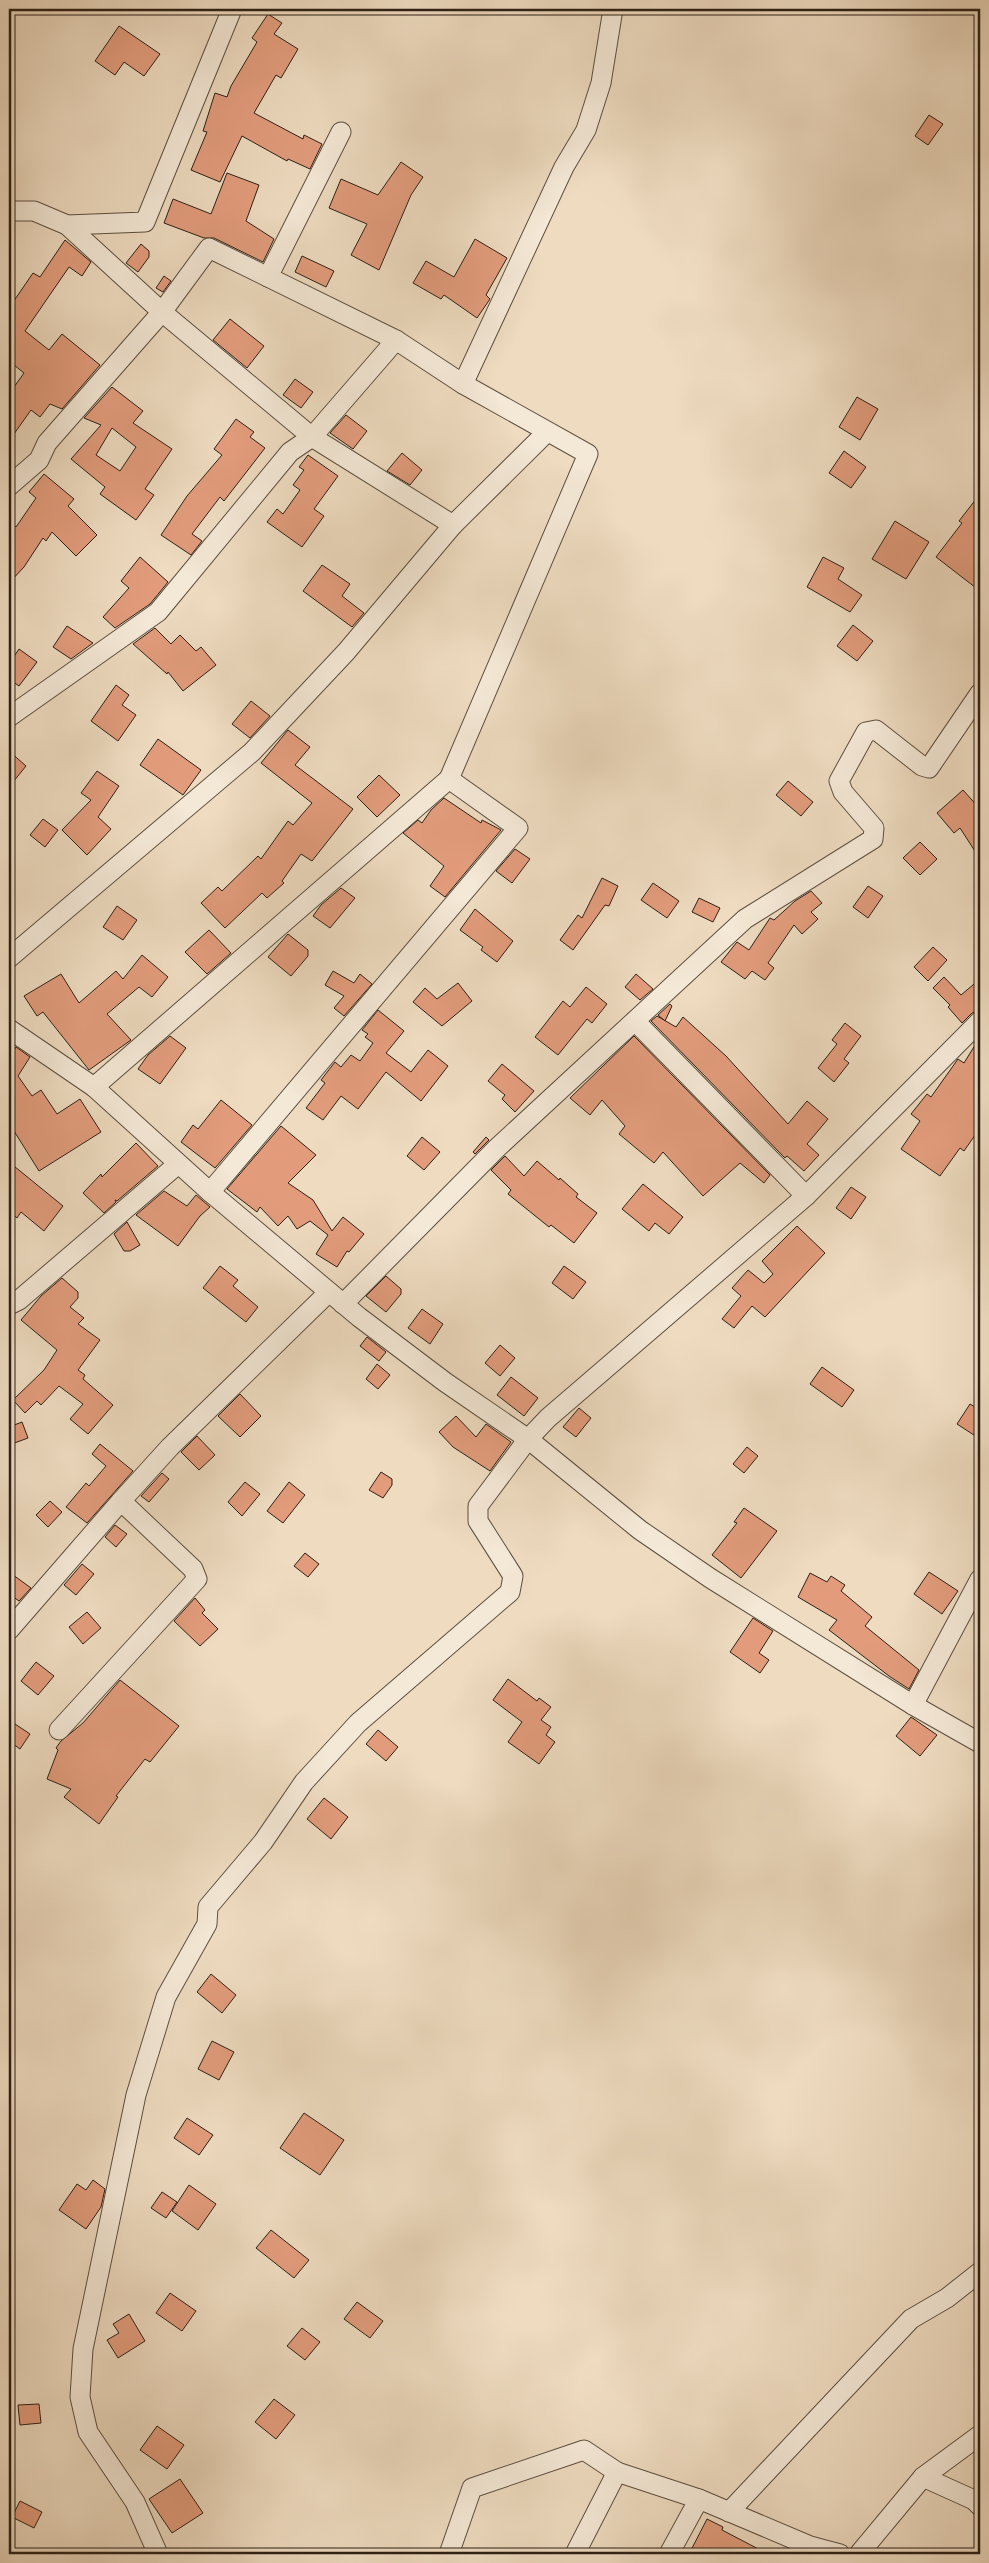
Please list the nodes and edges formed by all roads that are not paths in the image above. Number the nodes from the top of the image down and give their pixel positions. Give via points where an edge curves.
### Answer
1 (232, 9) edge
2 (613, 9) edge
3 (341, 132) dead end
4 (9, 211) edge
5 (67, 225) junction
6 (268, 277) junction
7 (162, 312) junction
8 (396, 340) junction
9 (463, 384) junction
10 (547, 432) junction
11 (312, 437) junction
12 (9, 486) edge
13 (453, 525) junction
14 (980, 694) edge
15 (9, 717) edge
16 (449, 779) junction
17 (9, 958) edge
18 (635, 1021) junction
19 (980, 1021) edge
20 (9, 1029) edge
21 (94, 1087) junction
22 (178, 1164) junction
23 (210, 1192) junction
24 (806, 1196) junction
25 (329, 1292) junction
26 (343, 1304) junction
27 (9, 1305) edge
28 (528, 1439) junction
29 (121, 1501) junction
30 (980, 1579) edge
31 (9, 1630) edge
32 (913, 1705) junction
33 (59, 1730) dead end
34 (980, 1743) edge
35 (980, 2272) edge
36 (980, 2435) edge
37 (617, 2472) junction
38 (923, 2477) junction
39 (699, 2499) junction
40 (980, 2506) edge
41 (729, 2512) junction
42 (158, 2554) edge
43 (449, 2554) edge
44 (575, 2554) edge
45 (669, 2554) edge
46 (840, 2554) edge
47 (859, 2554) edge

1 - 5 street via 145,222
2 - 9 street via 601,83 586,130 564,167
3 - 6 street
4 - 5 street via 34,211
5 - 7 street
6 - 7 street via 209,248
6 - 8 street
7 - 11 street
7 - 12 street via 47,443 39,460
8 - 9 street
8 - 11 street
9 - 10 street
10 - 13 street
10 - 16 street via 588,454
11 - 13 street
11 - 15 street via 290,452 158,612
13 - 17 street via 346,652 252,752
14 - 18 street via 929,768 876,730 866,732 839,781 843,792 874,828 873,839 745,919
16 - 21 street
16 - 23 street via 518,828
18 - 24 street
18 - 26 street via 497,1148
19 - 24 street
20 - 21 street
21 - 22 street
22 - 23 street
22 - 27 street via 19,1300
23 - 25 street
24 - 28 street via 548,1418
25 - 26 street
25 - 29 street via 170,1447
26 - 28 street via 445,1382
28 - 32 street via 640,1530 710,1578
28 - 42 street via 478,1506 478,1521 513,1576 510,1592 358,1724 304,1782 263,1842 208,1907 207,1924 166,1997 136,2095 83,2349 80,2397 88,2432 135,2502
29 - 31 street
29 - 33 street via 193,1569 197,1579
30 - 32 street
32 - 34 street
35 - 41 street via 947,2298 912,2319
36 - 38 street
37 - 39 street
37 - 43 street via 584,2450 472,2488
37 - 44 street
38 - 40 street via 974,2500
38 - 47 street
39 - 41 street
39 - 45 street
41 - 46 street via 810,2546

